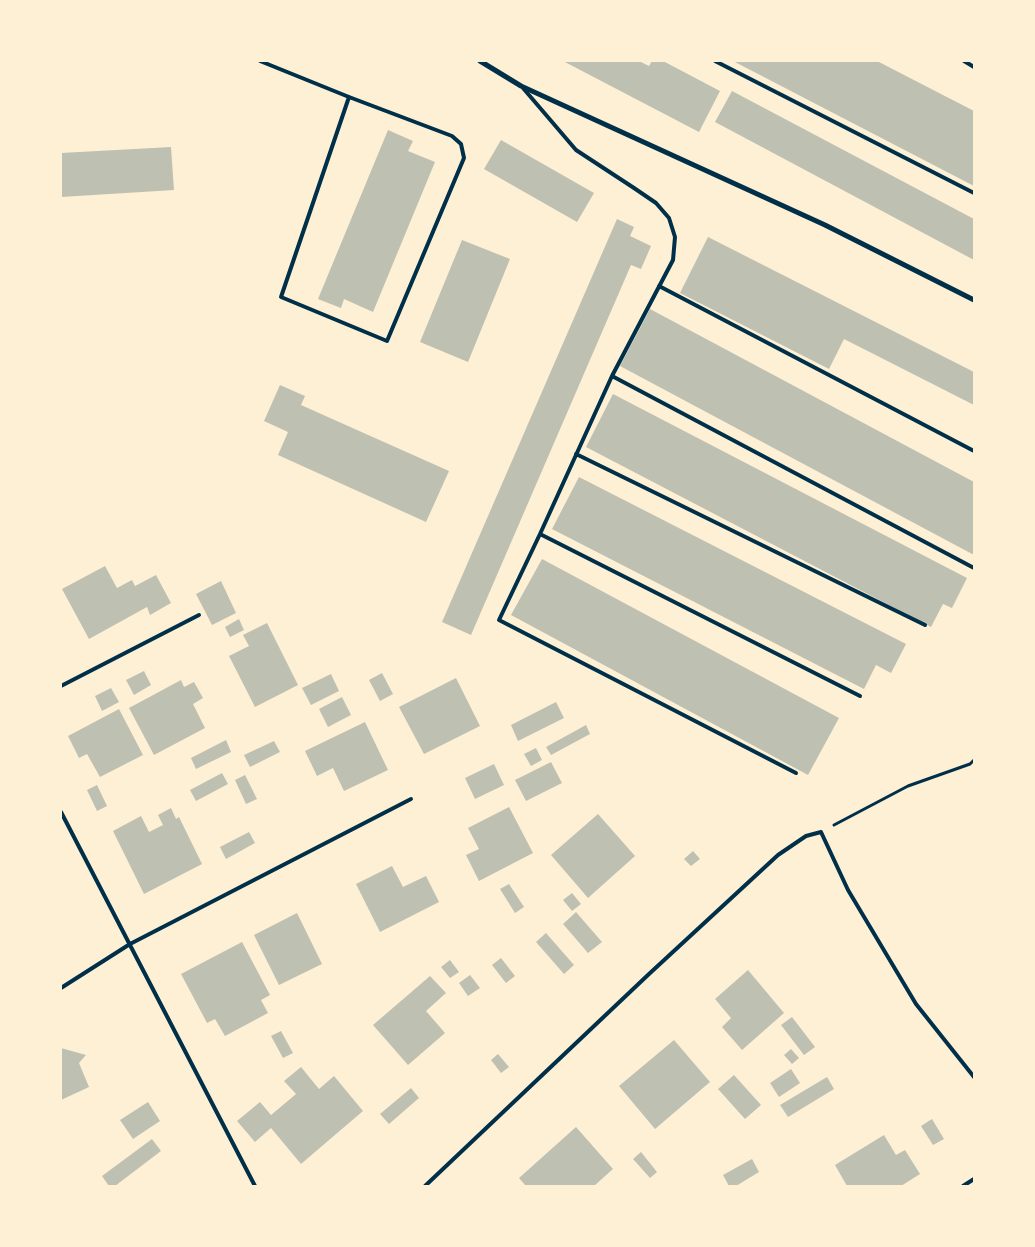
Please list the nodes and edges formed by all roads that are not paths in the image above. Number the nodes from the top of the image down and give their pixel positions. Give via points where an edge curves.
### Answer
1 (260, 61) edge
2 (480, 61) edge
3 (715, 61) edge
4 (964, 61) edge
5 (974, 67) edge
6 (521, 86) junction
7 (349, 97) junction
8 (974, 194) edge
9 (659, 286) junction
10 (974, 300) edge
11 (612, 376) junction
12 (974, 452) edge
13 (576, 454) junction
14 (540, 534) junction
15 (974, 568) edge
16 (199, 615) dead end
17 (925, 625) dead end
18 (61, 686) edge
19 (860, 696) dead end
20 (796, 773) dead end
21 (410, 799) dead end
22 (61, 812) edge
23 (130, 944) junction
24 (61, 988) edge
25 (974, 1077) edge
26 (974, 1179) edge
27 (255, 1186) edge
28 (425, 1186) edge
29 (963, 1186) edge

1 - 7 lane
2 - 6 street
3 - 8 lane
4 - 5 lane
6 - 9 lane via 576,150 656,203 669,218 676,237 673,260
6 - 10 street via 825,225
7 - 7 lane via 281,297 386,341 464,158 461,144 452,136
9 - 11 lane
9 - 12 lane
11 - 13 lane
11 - 15 lane
13 - 14 lane
13 - 17 lane
14 - 19 lane
14 - 20 lane via 499,620
16 - 18 lane
21 - 23 lane
22 - 23 lane
23 - 24 lane
23 - 27 lane
25 - 28 lane via 916,1004 848,890 821,832 806,836 771,861
26 - 29 lane

